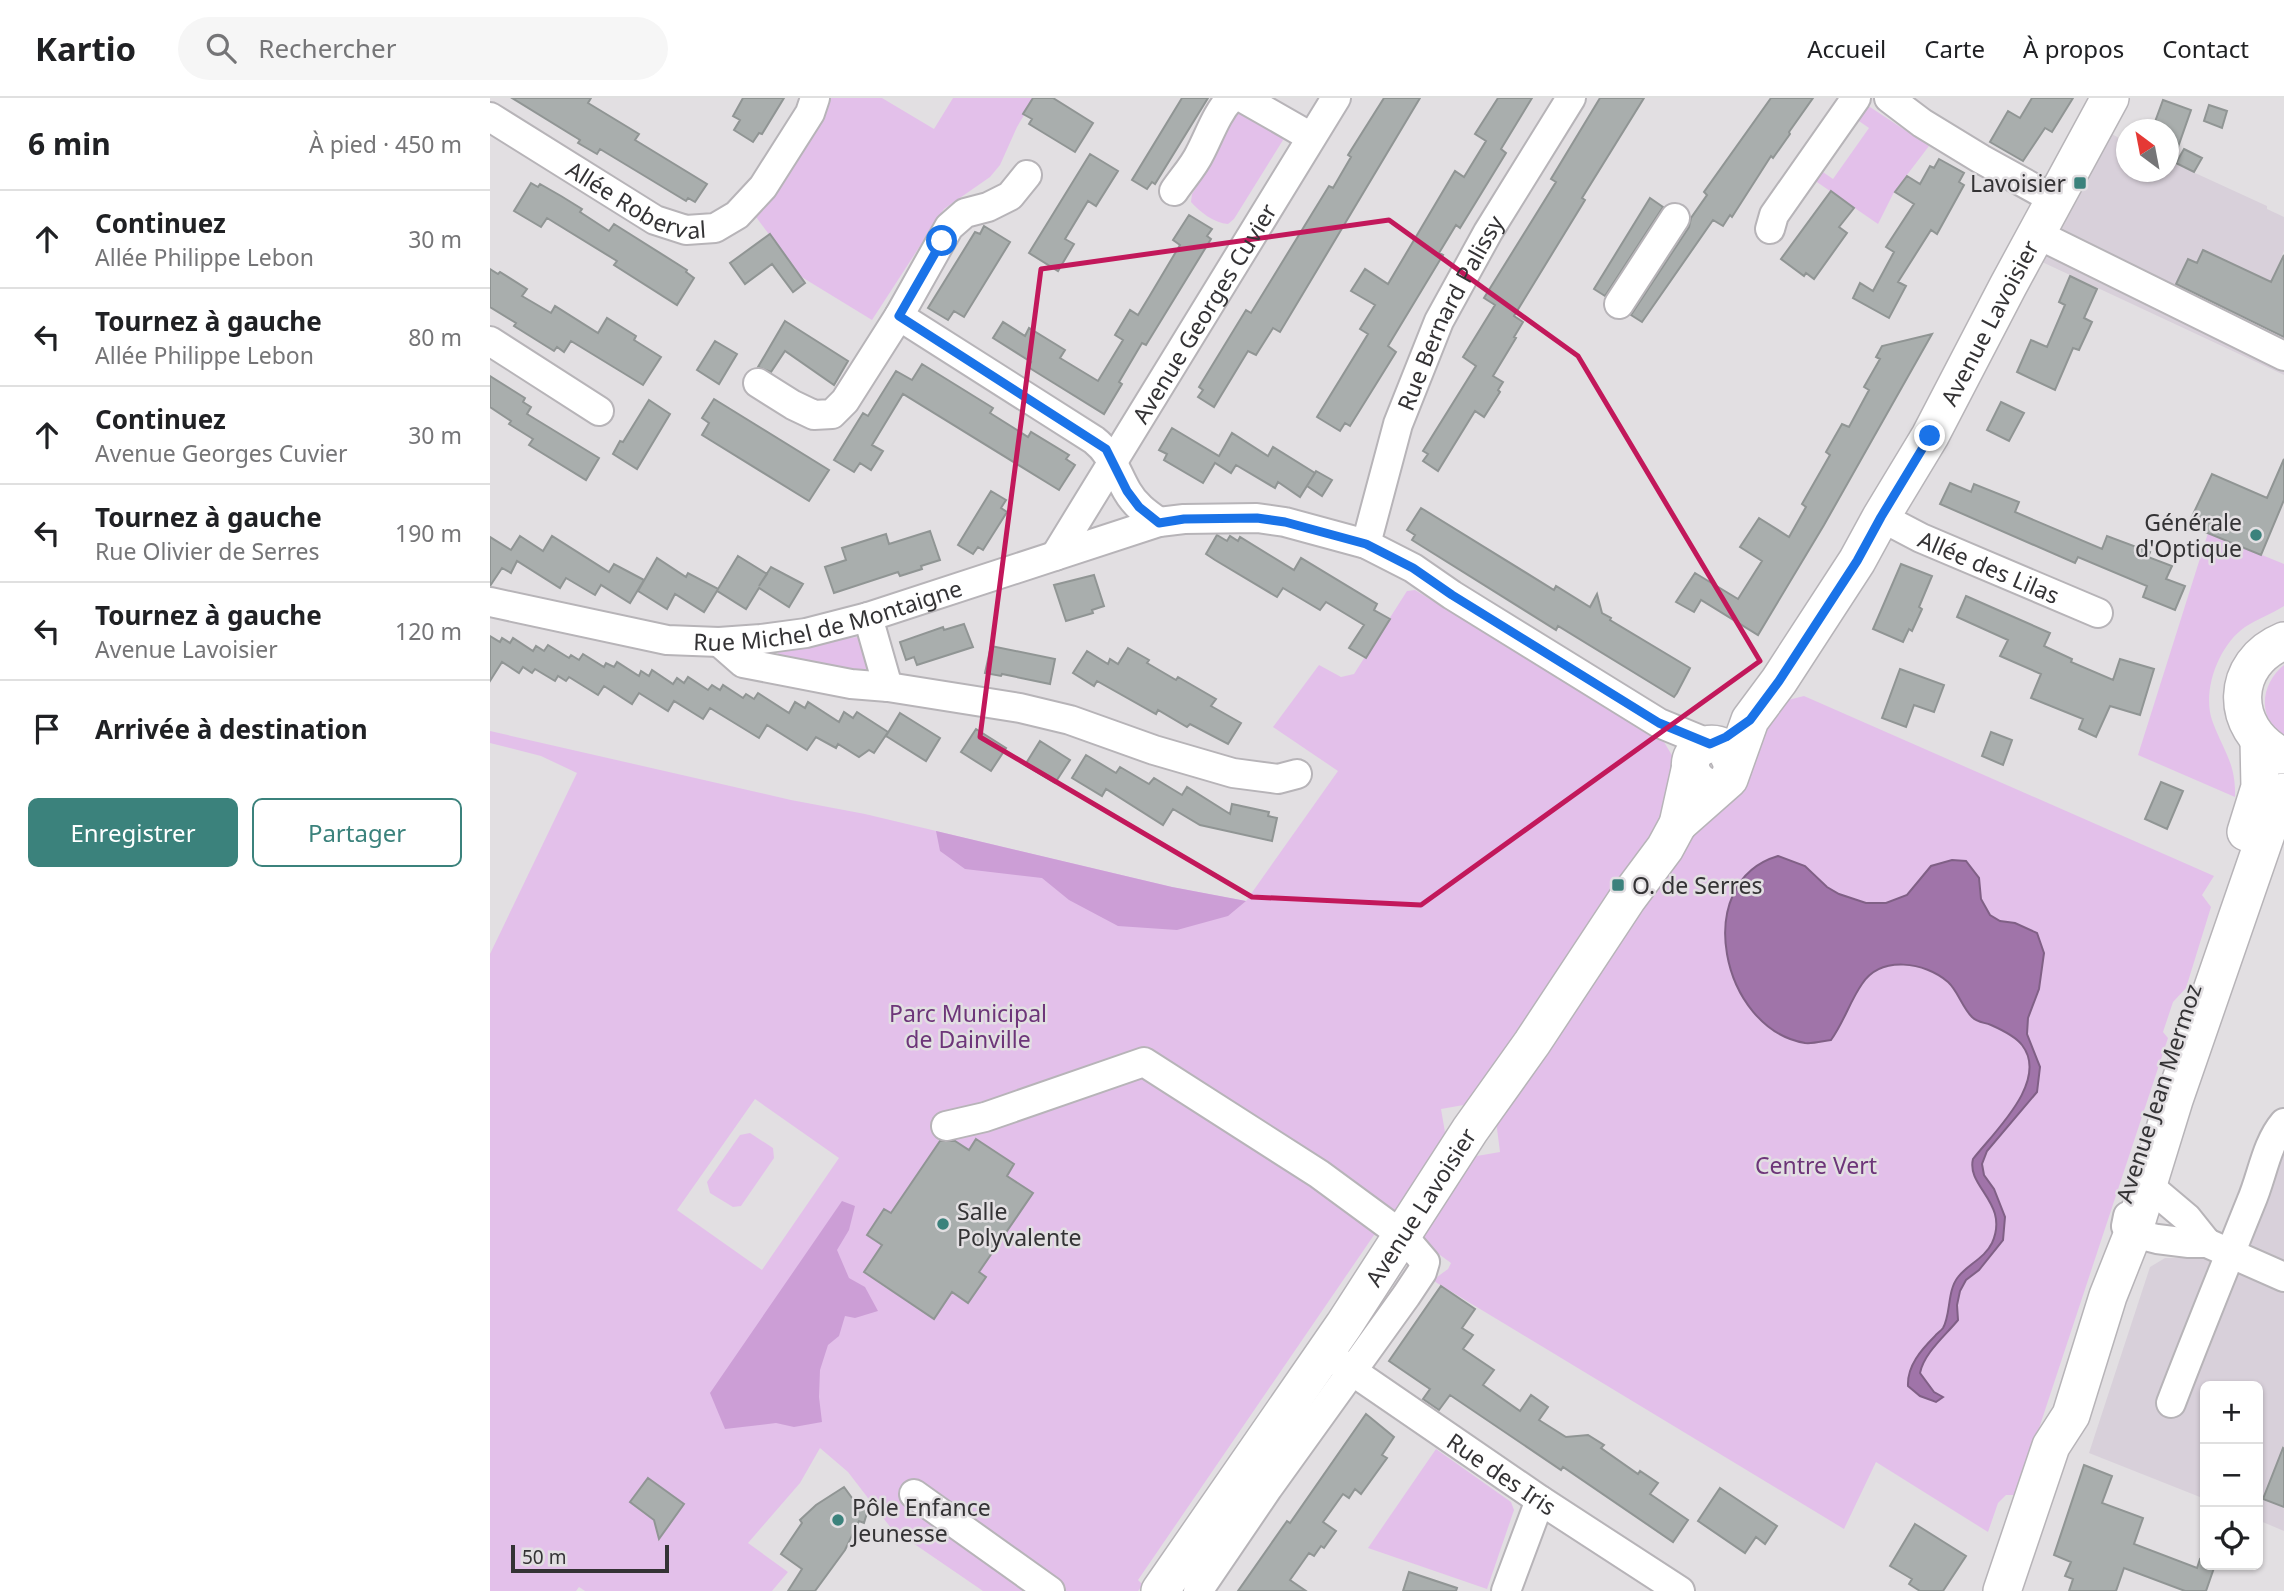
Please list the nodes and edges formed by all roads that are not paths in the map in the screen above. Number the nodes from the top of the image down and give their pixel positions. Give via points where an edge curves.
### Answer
1 (815, 98) edge
2 (1231, 98) edge
3 (1242, 98) edge
4 (1336, 98) edge
5 (1571, 98) edge
6 (1856, 98) edge
7 (1889, 98) edge
8 (2110, 98) edge
9 (490, 117) edge
10 (1311, 137) junction
11 (1027, 175) dead end
12 (1174, 191) dead end
13 (2055, 200) junction
14 (1675, 218) dead end
15 (1770, 229) dead end
16 (2037, 234) junction
17 (1619, 304) dead end
18 (899, 316) junction
19 (490, 341) edge
20 (2284, 356) edge
21 (758, 383) dead end
22 (599, 411) dead end
23 (1113, 460) junction
24 (1881, 517) junction
25 (1159, 523) junction
26 (1366, 544) junction
27 (1055, 556) junction
28 (490, 601) edge
29 (2098, 613) dead end
30 (867, 617) junction
31 (2284, 641) edge
32 (719, 642) junction
33 (888, 687) junction
34 (2272, 748) edge
35 (1710, 762) junction
36 (1297, 774) dead end
37 (2284, 792) edge
38 (2284, 1123) edge
39 (946, 1126) dead end
40 (2146, 1159) junction
41 (2133, 1233) junction
42 (1402, 1235) junction
43 (2218, 1248) junction
44 (2284, 1277) edge
45 (1338, 1362) junction
46 (2171, 1403) dead end
47 (2051, 1446) junction
48 (914, 1494) dead end
49 (1540, 1500) junction
50 (1050, 1591) edge
51 (1160, 1591) edge
52 (1198, 1591) edge
53 (1506, 1591) edge
54 (1680, 1591) edge
55 (2002, 1591) edge

1 - 9 street, Allée Roberval via 763,187 737,215 715,228 686,230 655,220
2 - 12 street
3 - 10 street
4 - 10 street, Avenue Georges Cuvier
5 - 26 street, Rue Bernard Palissy via 1439,321 1398,424
6 - 15 street via 1774,215
7 - 13 street via 1922,123
8 - 13 main road, Avenue Lavoisier
10 - 23 street, Avenue Georges Cuvier
11 - 18 street via 1010,196 965,213 950,227
13 - 16 main road, Avenue Lavoisier
14 - 17 street
16 - 20 street
16 - 24 main road, Avenue Lavoisier via 1930,436
18 - 21 street via 832,414 814,415
18 - 23 street via 1094,440
19 - 22 street
23 - 25 street via 1127,491
23 - 27 street, Avenue Georges Cuvier
24 - 29 street, Allée des Lilas
24 - 35 main road, Avenue Lavoisier via 1779,681
25 - 26 street, Rue Michel de Montaigne via 1257,518
25 - 27 street, Rue Michel de Montaigne
26 - 35 street, Rue Michel de Montaigne via 1413,568 1659,723
27 - 30 street, Rue Michel de Montaigne
28 - 32 street, Rue Michel de Montaigne via 667,640
30 - 32 street, Rue Michel de Montaigne via 806,633
30 - 33 street
31 - 34 main road via 2260,656 2243,691 2245,717
32 - 33 street via 743,663
33 - 36 street via 1070,720 1233,773 1278,779
34 - 40 main road, Avenue Jean Mermoz via 2210,933
35 - 42 main road, Avenue Lavoisier via 1665,848
37 - 40 main road, Avenue Jean Mermoz
38 - 43 street via 2276,1132 2252,1200
39 - 42 street via 1144,1062 1310,1168
40 - 41 main road, Avenue Jean Mermoz
40 - 43 street via 2155,1191
40 - 47 main road, Avenue Jean Mermoz via 2052,1412
41 - 43 street
41 - 47 main road, Avenue Jean Mermoz via 2071,1415
42 - 45 main road, Avenue Lavoisier
43 - 44 street
43 - 46 street
45 - 49 street, Rue des Iris
45 - 51 main road, Avenue Lavoisier
45 - 52 street
47 - 55 main road, Avenue Jean Mermoz
48 - 50 street
49 - 53 street
49 - 54 street, Rue des Iris

